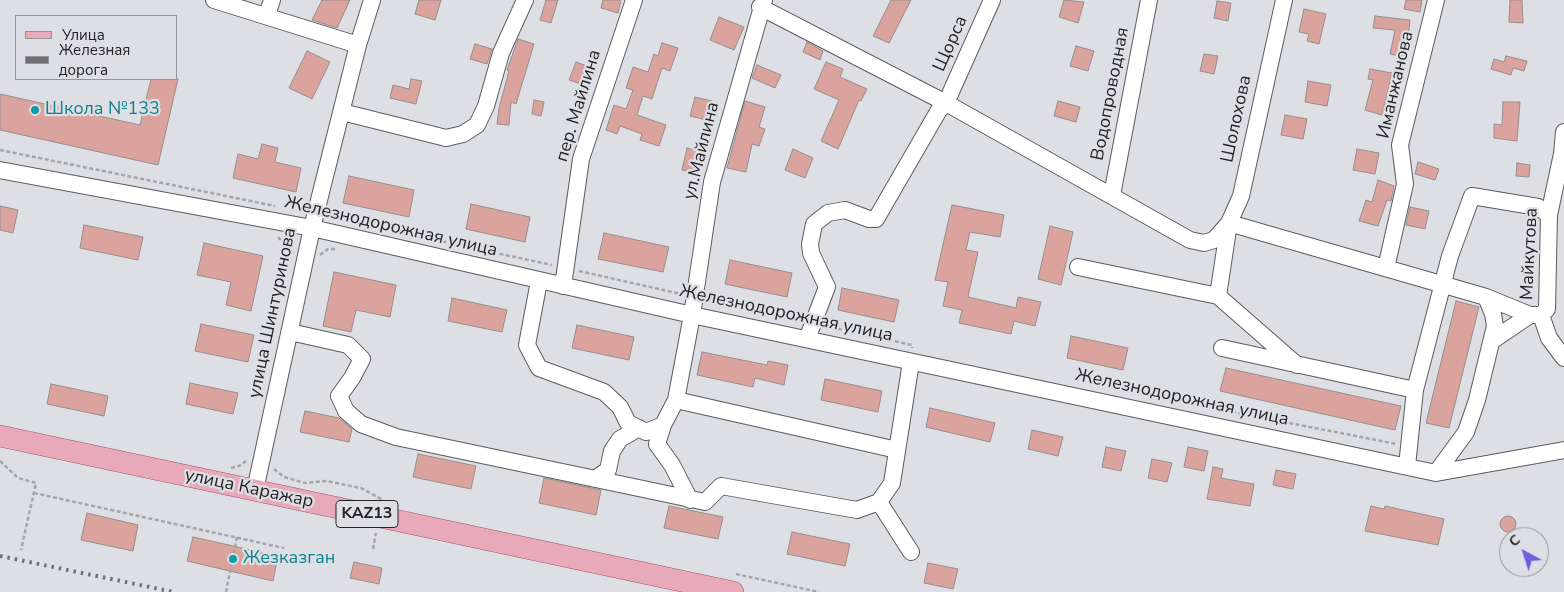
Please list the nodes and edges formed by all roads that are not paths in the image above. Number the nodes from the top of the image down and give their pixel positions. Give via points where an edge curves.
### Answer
1 (214, 0) edge
2 (372, 0) edge
3 (525, 0) edge
4 (634, 0) edge
5 (992, 0) edge
6 (1149, 0) edge
7 (1284, 0) edge
8 (1436, 0) edge
9 (762, 3) edge
10 (269, 8) edge
11 (358, 45) junction
12 (946, 103) junction
13 (342, 112) junction
14 (1564, 132) edge
15 (0, 170) edge
16 (1112, 195) junction
17 (1549, 214) junction
18 (1229, 223) junction
19 (312, 228) junction
20 (1078, 267) dead end
21 (1386, 268) junction
22 (539, 281) junction
23 (1444, 285) junction
24 (563, 286) junction
25 (1218, 296) junction
26 (1486, 298) junction
27 (692, 315) junction
28 (1536, 315) junction
29 (290, 332) junction
30 (807, 339) junction
31 (1494, 340) junction
32 (1222, 348) dead end
33 (1564, 358) edge
34 (911, 362) junction
35 (1297, 365) junction
36 (1415, 390) junction
37 (676, 400) junction
38 (663, 425) junction
39 (639, 428) junction
40 (0, 436) edge
41 (897, 450) junction
42 (1564, 450) edge
43 (1407, 466) junction
44 (1436, 473) junction
45 (595, 479) junction
46 (255, 490) junction
47 (690, 500) junction
48 (879, 502) junction
49 (911, 552) dead end
50 (734, 592) edge

1 - 10 street
2 - 11 street, улица Шинтуринова
3 - 13 street via 501,53 486,106 477,125 463,134 446,138
4 - 24 street, пер. Майлина via 581,158
5 - 12 street, Щорса
6 - 16 street, Водопроводная
7 - 18 street, Шолохова via 1241,196
8 - 21 street, Иманжанова via 1400,144 1405,184
9 - 12 street
9 - 27 street, ул.Майлина via 712,182
10 - 11 street
11 - 13 street, улица Шинтуринова
12 - 16 street
12 - 30 street, Щорса via 876,219 845,210 828,213 814,224 811,253 827,287
13 - 19 street, улица Шинтуринова
14 - 17 street, Майкутова
15 - 19 street, Железнодорожная улица
16 - 18 street, Шолохова via 1190,240 1204,243 1214,240
17 - 23 street via 1538,207 1472,196 1450,256
17 - 28 street, Майкутова via 1547,309
18 - 21 street
18 - 25 street
19 - 22 street, Железнодорожная улица
19 - 29 street, улица Шинтуринова
20 - 25 street
21 - 23 street
22 - 24 street, Железнодорожная улица
22 - 39 street via 527,345 539,368 604,392 620,406 628,423
23 - 26 street
23 - 36 street
24 - 27 street, Железнодорожная улица
25 - 35 street
26 - 28 street
26 - 31 street via 1493,314
27 - 30 street, Железнодорожная улица
27 - 37 street, ул.Майлина
28 - 31 street
28 - 33 street
29 - 45 street via 348,345 362,359 339,396 346,411 361,424 396,438
29 - 46 street, улица Шинтуринова
30 - 34 street, Железнодорожная улица
31 - 44 street via 1466,432
32 - 35 street
34 - 41 street
34 - 43 street, Железнодорожная улица
35 - 36 street
36 - 43 street
37 - 38 street, ул.Майлина
37 - 41 street
38 - 39 street via 646,432
38 - 47 street, ул.Майлина via 657,444
39 - 45 street via 620,439 612,451 608,470
40 - 46 main road, улица Каражар / KAZ13
41 - 48 street via 892,483
42 - 44 street, Железнодорожная улица
43 - 44 street, Железнодорожная улица
45 - 47 street
46 - 50 main road, улица Каражар / KAZ13
47 - 48 street via 705,502 721,486 857,510
48 - 49 street

